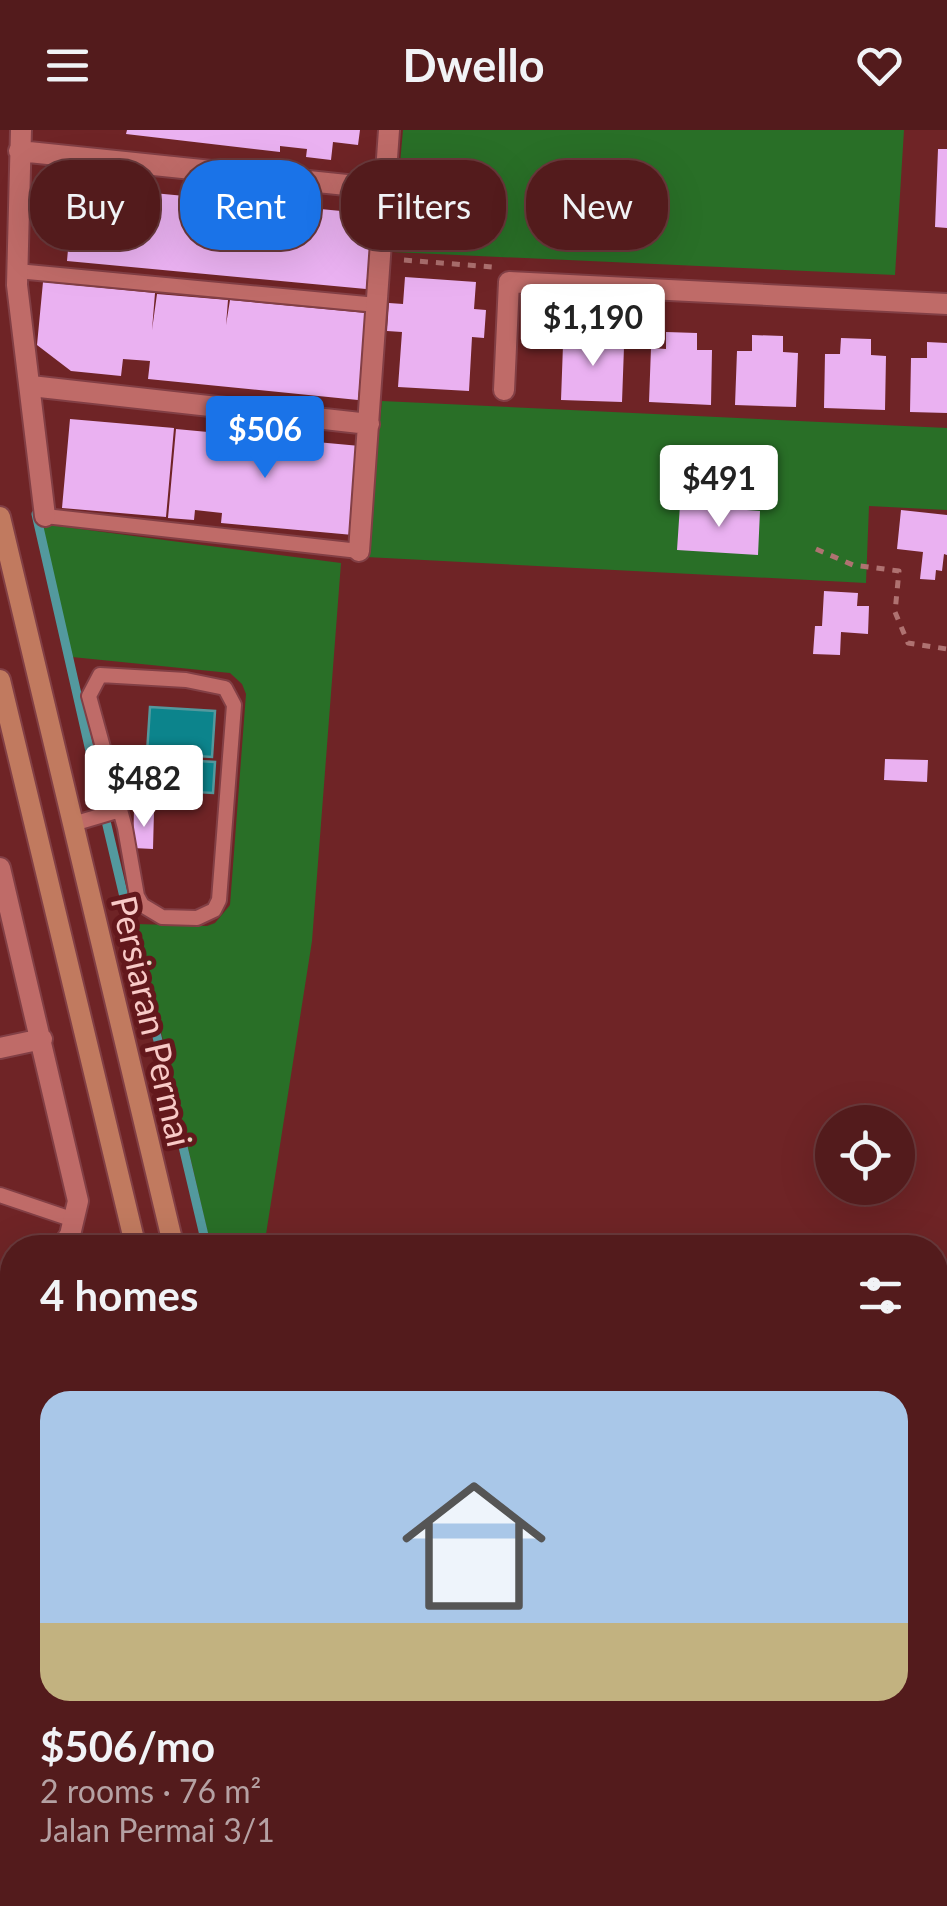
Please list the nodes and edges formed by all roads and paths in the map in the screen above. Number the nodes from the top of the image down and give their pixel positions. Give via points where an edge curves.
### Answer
1 (389, 130) edge
2 (20, 141) edge
3 (387, 160) edge
4 (341, 182) edge
5 (381, 250) edge
6 (380, 258) junction
7 (17, 271) junction
8 (509, 282) junction
9 (947, 304) edge
10 (377, 305) junction
11 (31, 386) junction
12 (504, 390) dead end
13 (369, 424) junction
14 (44, 516) joint
15 (0, 517) edge
16 (816, 549) dead end
17 (360, 551) joint
18 (947, 648) edge
19 (0, 680) edge
20 (120, 810) junction
21 (73, 824) junction
22 (0, 868) edge
23 (42, 1039) junction
24 (0, 1048) edge
25 (0, 1195) edge
26 (74, 1220) junction
27 (70, 1235) edge
28 (133, 1235) edge
29 (171, 1235) edge

1 - 3 street
2 - 4 street
2 - 7 street
5 - 6 street
6 - 8 path via 496,267
6 - 10 street
7 - 10 lane
7 - 11 street
8 - 9 street
8 - 12 street
10 - 13 street
11 - 13 street
11 - 14 street
13 - 17 street
14 - 17 lane
15 - 21 street, Persiaran Permai
16 - 18 path via 853,565 899,571 895,612 908,643
19 - 28 street, Persiaran Permai
20 - 20 lane via 142,904 162,918 198,918 214,910 234,705 225,688 100,676 89,696
20 - 21 lane
21 - 29 street, Persiaran Permai
22 - 23 street
23 - 24 street
23 - 26 street via 78,1201
25 - 26 lane
26 - 27 street

